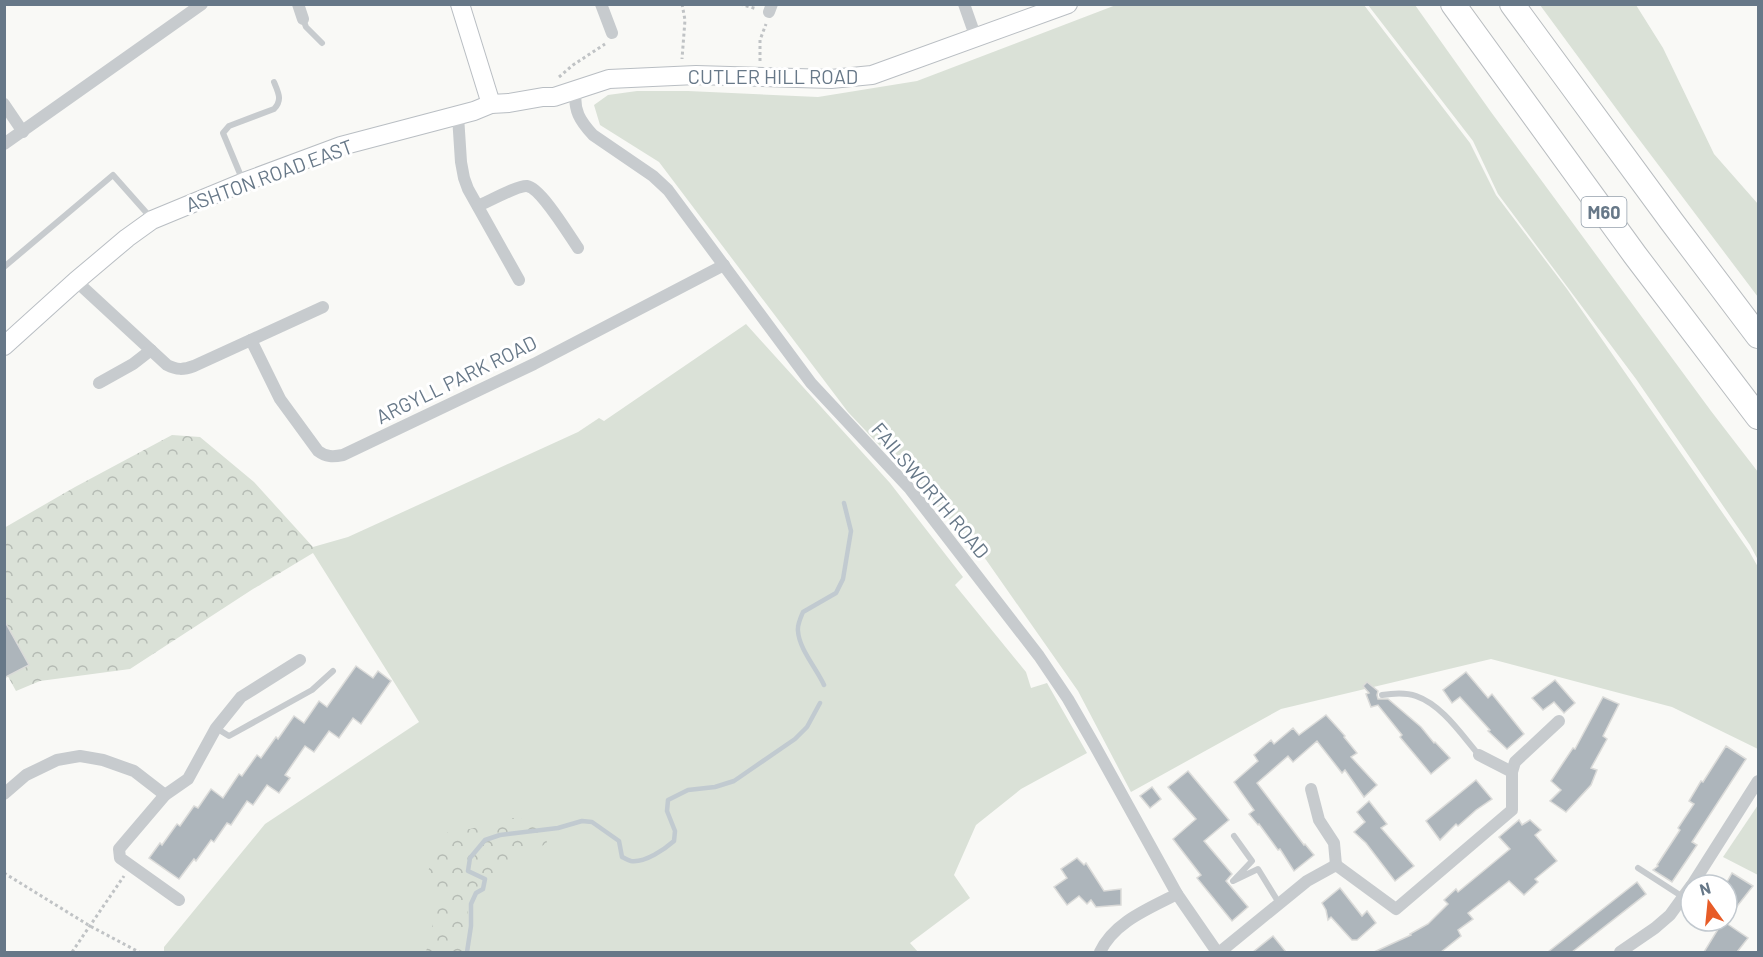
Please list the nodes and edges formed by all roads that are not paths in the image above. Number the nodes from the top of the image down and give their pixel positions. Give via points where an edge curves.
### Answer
1 (202, 4) edge
2 (298, 4) edge
3 (460, 4) edge
4 (601, 4) edge
5 (964, 4) edge
6 (1068, 4) edge
7 (1454, 4) edge
8 (1512, 4) edge
9 (303, 19) joint
10 (612, 33) road end
11 (976, 38) junction
12 (322, 43) dead end
13 (274, 82) dead end
14 (576, 91) junction
15 (4, 104) edge
16 (491, 104) junction
17 (458, 116) junction
18 (23, 132) junction
19 (4, 144) edge
20 (244, 182) junction
21 (478, 207) junction
22 (152, 220) junction
23 (578, 248) dead end
24 (724, 265) junction
25 (4, 267) edge
26 (519, 280) dead end
27 (76, 281) junction
28 (323, 307) dead end
29 (1758, 336) edge
30 (251, 340) junction
31 (4, 346) edge
32 (151, 350) junction
33 (99, 383) dead end
34 (1758, 417) edge
35 (300, 660) dead end
36 (333, 671) dead end
37 (1382, 695) dead end
38 (1559, 721) dead end
39 (216, 728) junction
40 (1479, 754) joint
41 (1512, 772) junction
42 (1758, 781) edge
43 (1311, 789) dead end
44 (4, 794) edge
45 (165, 795) junction
46 (1234, 836) dead end
47 (1336, 865) junction
48 (1638, 868) dead end
49 (1700, 873) edge
50 (1177, 894) junction
51 (1679, 894) edge
52 (179, 900) dead end
53 (1280, 903) junction
54 (1679, 903) edge
55 (1100, 952) edge
56 (1219, 952) edge
57 (1620, 952) edge

1 - 18 street
2 - 9 street
3 - 16 street
4 - 10 street
5 - 11 street
6 - 11 street, CUTLER HILL ROAD
7 - 34 highway, M60 via 1635,255
8 - 29 highway, M60
9 - 12 lane
11 - 14 street, CUTLER HILL ROAD via 872,75 831,80 681,76 609,80
13 - 20 lane via 280,97 274,109 230,126 223,133
14 - 16 street, ASHTON ROAD EAST
14 - 24 street, FAILSWORTH ROAD via 575,109 586,128 668,190
15 - 18 street
16 - 17 street, ASHTON ROAD EAST
17 - 20 street, ASHTON ROAD EAST via 341,146
17 - 21 street via 464,178
18 - 19 street
20 - 22 street, ASHTON ROAD EAST
21 - 23 street via 527,186 546,201
21 - 26 street
22 - 25 lane via 113,175
22 - 27 street, ASHTON ROAD EAST
24 - 30 street, ARGYLL PARK ROAD via 534,364 333,457 318,452 280,399
24 - 50 street, FAILSWORTH ROAD via 811,383 910,489 1039,656 1068,699
27 - 31 street, ASHTON ROAD EAST
27 - 32 street
28 - 30 street
30 - 32 street via 184,369 166,365
32 - 33 street
35 - 39 street via 241,697
36 - 39 lane via 312,690 229,736
37 - 40 lane via 1399,692 1430,704
38 - 41 street via 1515,762
39 - 45 street via 188,779
40 - 41 street
41 - 47 street via 1512,810 1396,909
42 - 49 street
43 - 47 street via 1319,820 1334,843
44 - 45 street via 26,775 57,760 80,756 134,771
45 - 52 street via 119,849 120,858
46 - 53 lane via 1252,861 1233,881 1258,869
47 - 53 street via 1307,881
48 - 51 lane
50 - 55 street via 1133,917 1113,933
50 - 56 street, FAILSWORTH ROAD
53 - 56 street
54 - 57 street via 1655,928

